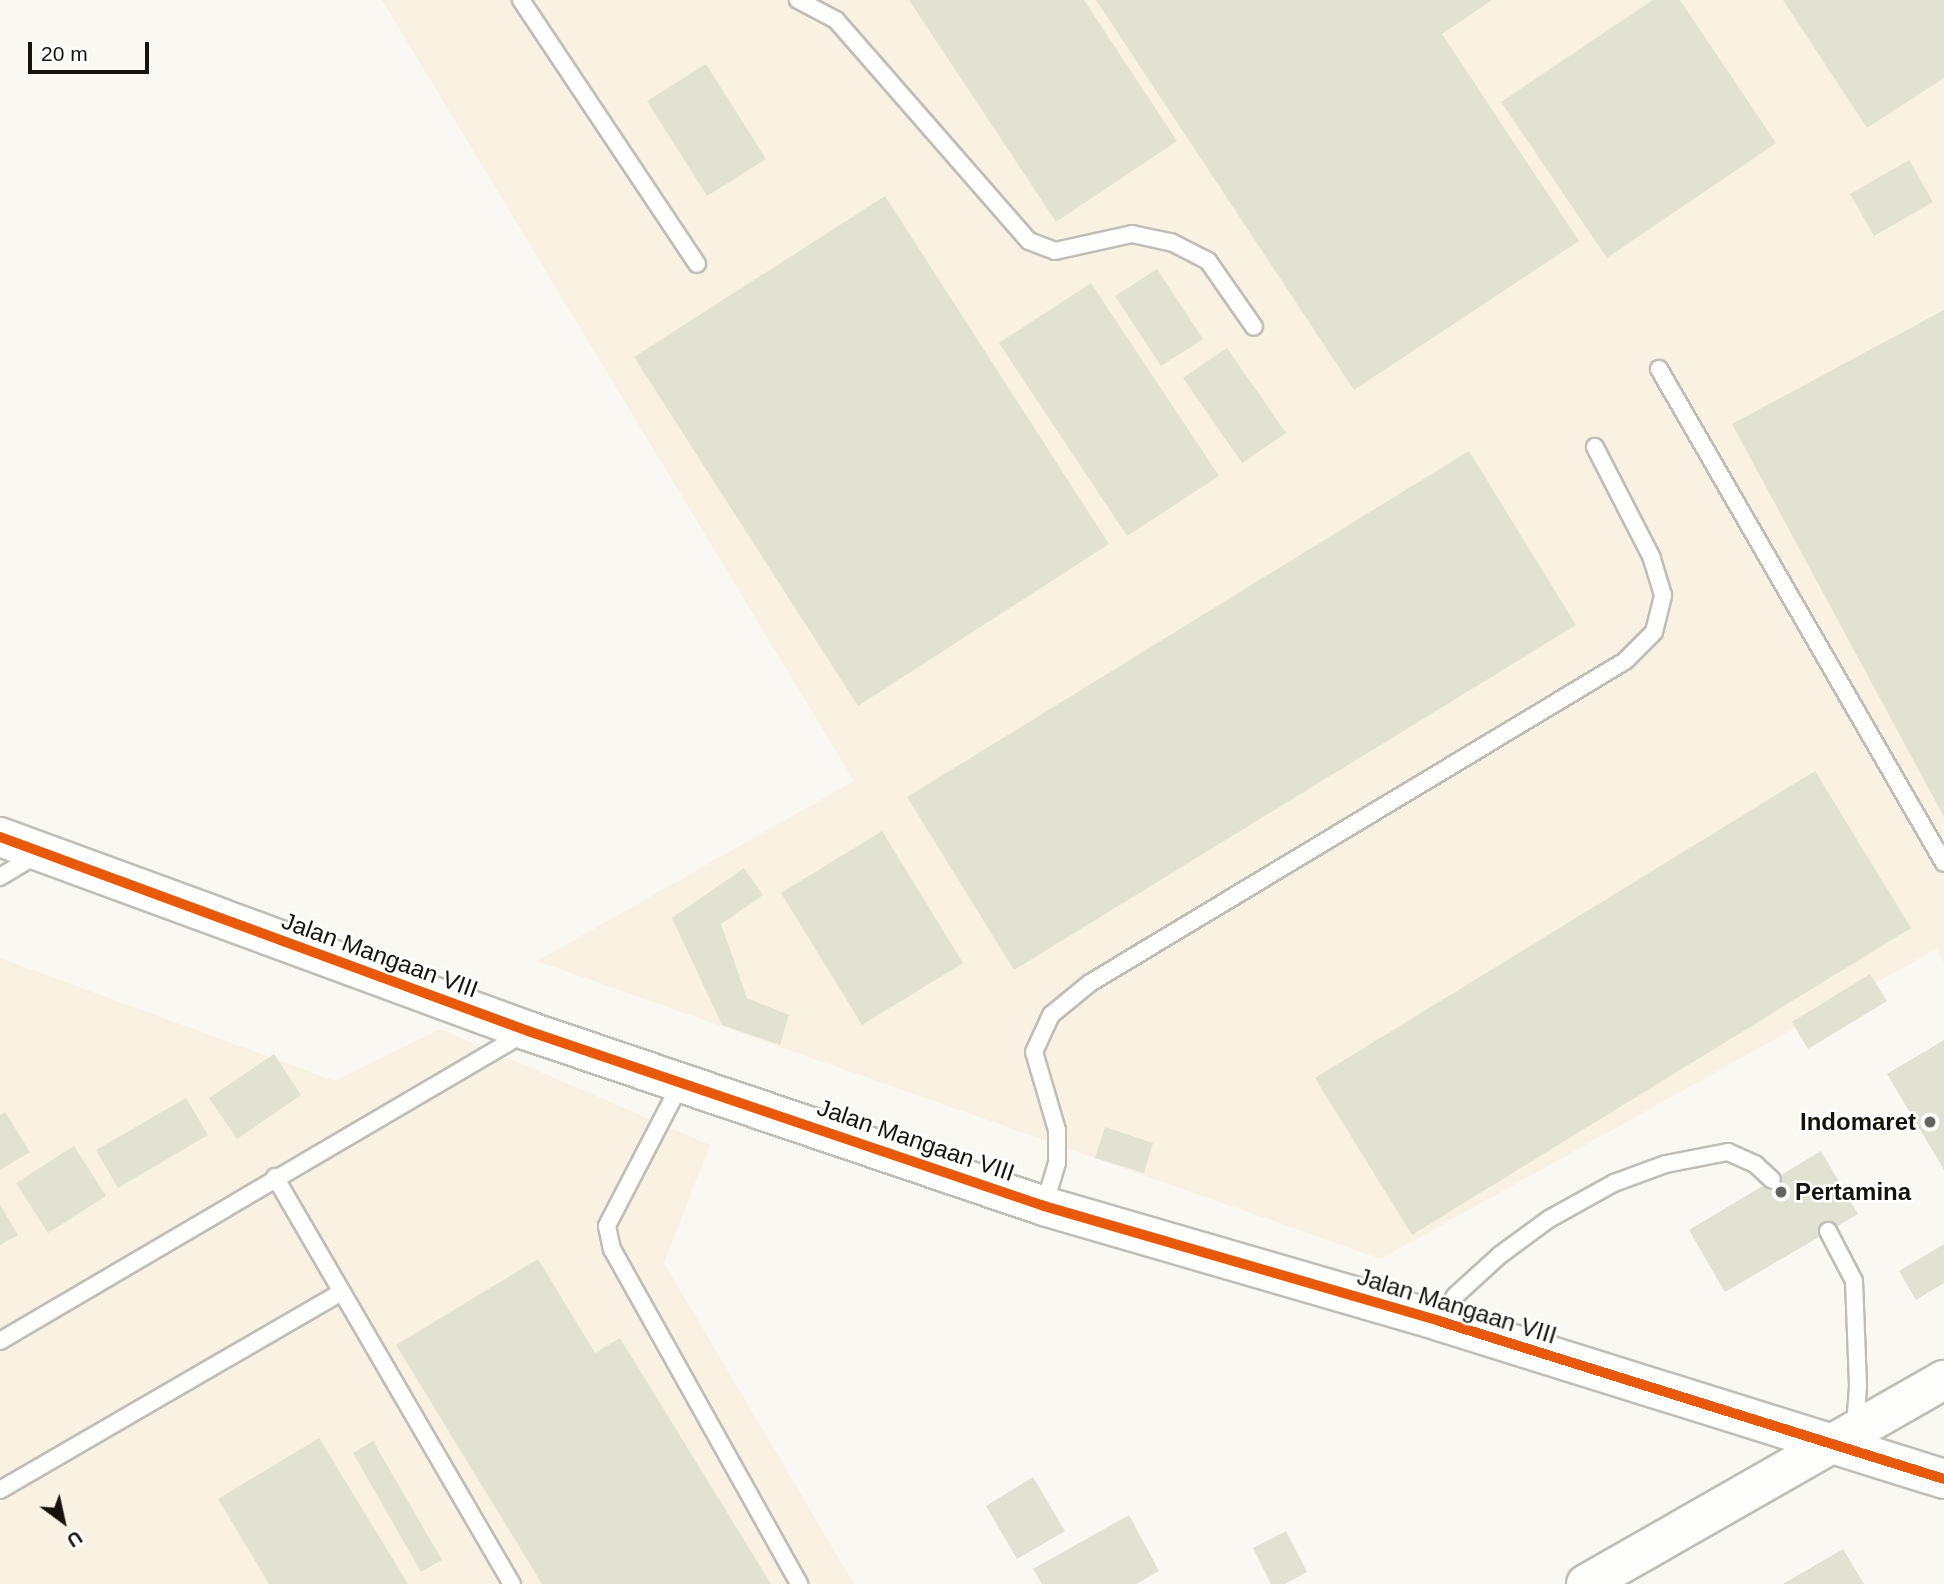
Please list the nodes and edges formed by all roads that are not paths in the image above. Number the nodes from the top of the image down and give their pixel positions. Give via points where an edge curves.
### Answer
1 (522, 0) edge
2 (798, 0) edge
3 (697, 264) dead end
4 (1254, 327) dead end
5 (1660, 369) dead end
6 (1595, 447) dead end
7 (0, 837) edge
8 (40, 853) junction
9 (1944, 863) edge
10 (0, 877) edge
11 (528, 1031) junction
12 (681, 1083) junction
13 (275, 1177) junction
14 (1772, 1180) dead end
15 (1044, 1206) junction
16 (1828, 1231) dead end
17 (342, 1292) junction
18 (1439, 1321) junction
19 (0, 1341) edge
20 (1944, 1380) edge
21 (1843, 1434) junction
22 (1944, 1479) edge
23 (0, 1490) edge
24 (512, 1584) edge
25 (799, 1584) edge
26 (1586, 1584) edge

1 - 3 lane
2 - 4 lane via 836,20 1029,241 1055,251 1132,234 1171,242 1208,261
5 - 9 lane
6 - 15 lane via 1652,558 1663,595 1654,632 1625,661 1090,982 1051,1015 1034,1052 1057,1130 1057,1163
7 - 8 street, Jalan Mangaan VIII
8 - 10 lane
8 - 11 street, Jalan Mangaan VIII
11 - 12 street, Jalan Mangaan VIII
11 - 13 lane
12 - 15 street, Jalan Mangaan VIII
12 - 25 lane via 607,1226 611,1249
13 - 17 lane
13 - 19 lane
14 - 18 lane via 1755,1164 1728,1152 1666,1164 1614,1183 1549,1219 1500,1255 1455,1296
15 - 18 street, Jalan Mangaan VIII
16 - 21 lane via 1854,1282
17 - 23 lane
17 - 24 lane
18 - 21 street, Jalan Mangaan VIII via 1716,1410
20 - 21 street
21 - 22 street, Jalan Mangaan VIII
21 - 26 street

